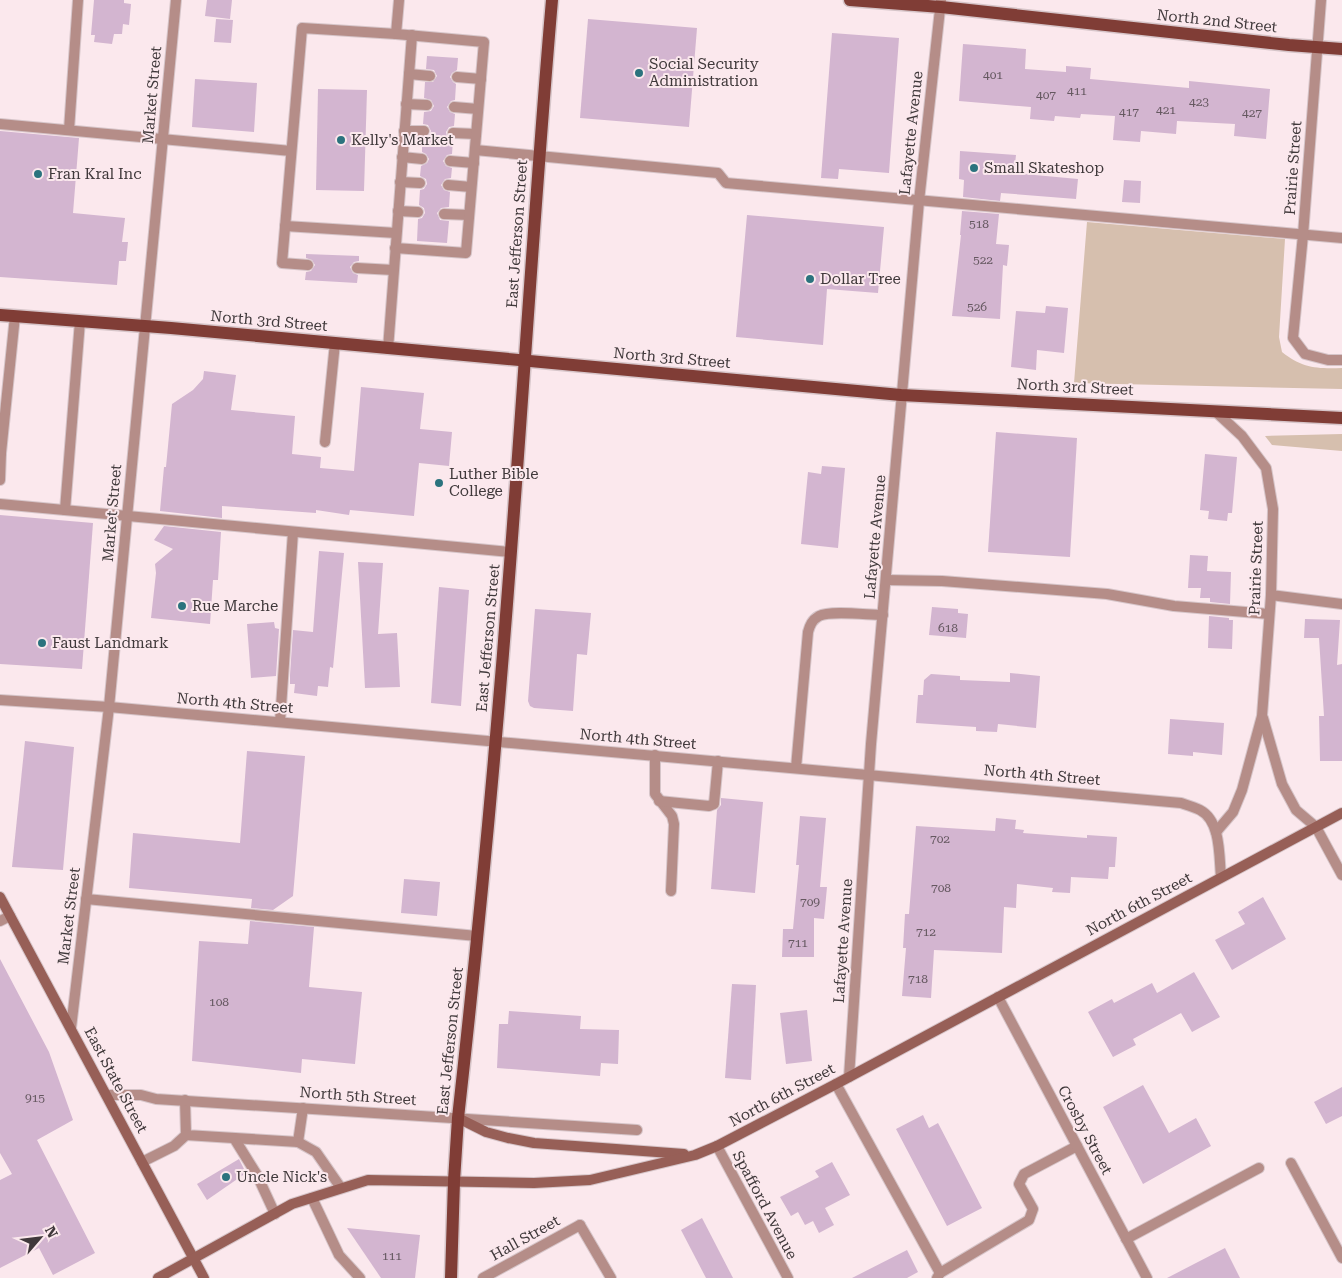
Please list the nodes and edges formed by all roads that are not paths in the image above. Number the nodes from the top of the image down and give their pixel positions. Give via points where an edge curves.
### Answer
1 (78, 0) edge
2 (176, 0) edge
3 (399, 0) edge
4 (552, 0) edge
5 (850, 0) edge
6 (1321, 0) edge
7 (941, 4) edge
8 (396, 34) junction
9 (412, 35) junction
10 (1318, 47) junction
11 (1342, 49) edge
12 (409, 74) junction
13 (430, 76) dead end
14 (457, 77) dead end
15 (480, 79) junction
16 (406, 104) junction
17 (427, 105) dead end
18 (454, 107) dead end
19 (478, 109) junction
20 (0, 124) edge
21 (69, 130) junction
22 (404, 130) junction
23 (424, 132) dead end
24 (452, 133) dead end
25 (476, 134) junction
26 (162, 140) junction
27 (475, 150) junction
28 (291, 151) junction
29 (539, 156) junction
30 (402, 157) junction
31 (422, 159) dead end
32 (450, 161) dead end
33 (474, 163) junction
34 (400, 182) junction
35 (420, 183) dead end
36 (448, 186) dead end
37 (471, 187) junction
38 (919, 201) junction
39 (398, 210) junction
40 (418, 212) dead end
41 (444, 214) dead end
42 (469, 215) junction
43 (285, 226) junction
44 (396, 234) junction
45 (1303, 235) junction
46 (1342, 238) edge
47 (395, 248) junction
48 (308, 265) dead end
49 (357, 268) dead end
50 (393, 270) junction
51 (0, 315) edge
52 (15, 316) junction
53 (80, 321) junction
54 (146, 325) junction
55 (334, 343) junction
56 (388, 348) junction
57 (1342, 360) edge
58 (524, 361) junction
59 (901, 394) junction
60 (1215, 411) junction
61 (1342, 418) edge
62 (325, 442) dead end
63 (1, 453) edge
64 (0, 480) edge
65 (0, 504) edge
66 (65, 510) junction
67 (126, 516) junction
68 (293, 532) junction
69 (511, 552) junction
70 (886, 580) junction
71 (1271, 595) junction
72 (1342, 604) edge
73 (1270, 614) junction
74 (883, 615) junction
75 (0, 700) edge
76 (109, 707) junction
77 (1262, 716) junction
78 (280, 722) junction
79 (496, 741) junction
80 (655, 755) junction
81 (718, 761) junction
82 (796, 768) junction
83 (868, 775) junction
84 (659, 801) junction
85 (1342, 813) edge
86 (1316, 827) junction
87 (1216, 832) junction
88 (1342, 875) edge
89 (1221, 876) junction
90 (671, 891) dead end
91 (0, 897) edge
92 (86, 899) junction
93 (10, 916) junction
94 (0, 921) edge
95 (477, 936) junction
96 (998, 997) junction
97 (71, 1028) junction
98 (849, 1077) junction
99 (836, 1084) junction
100 (107, 1095) junction
101 (185, 1100) junction
102 (303, 1108) junction
103 (458, 1118) junction
104 (637, 1130) dead end
105 (186, 1135) junction
106 (234, 1138) junction
107 (298, 1142) junction
108 (717, 1146) junction
109 (1077, 1146) junction
110 (694, 1155) junction
111 (142, 1162) junction
112 (1291, 1163) dead end
113 (1259, 1168) dead end
114 (454, 1181) junction
115 (341, 1188) junction
116 (312, 1198) junction
117 (275, 1214) junction
118 (1126, 1239) junction
119 (194, 1258) junction
120 (1342, 1258) edge
121 (938, 1276) edge
122 (158, 1278) edge
123 (204, 1278) edge
124 (360, 1278) edge
125 (451, 1278) edge
126 (483, 1278) edge
127 (611, 1278) edge
128 (788, 1278) edge
129 (1146, 1278) edge

1 - 21 street
2 - 26 street, Market Street
3 - 8 street
4 - 29 main road, East Jefferson Street
5 - 7 main road, North 2nd Street
6 - 10 street, Prairie Street
7 - 10 main road, North 2nd Street
7 - 38 street, Lafayette Avenue
8 - 9 street
8 - 28 street via 302,28
9 - 12 street
9 - 15 street via 484,42
10 - 11 main road, North 2nd Street
10 - 45 street, Prairie Street
12 - 13 street
12 - 16 street
14 - 15 street
15 - 19 street
16 - 17 street
16 - 22 street
18 - 19 street
19 - 25 street
20 - 21 street
21 - 26 street
22 - 23 street
22 - 30 street
24 - 25 street
25 - 27 street
26 - 28 street
26 - 54 street, Market Street
27 - 29 street
27 - 33 street
28 - 43 street
29 - 38 street via 718,173 726,183
29 - 58 main road, East Jefferson Street
30 - 31 street
30 - 34 street
32 - 33 street
33 - 37 street
34 - 35 street
34 - 39 street
36 - 37 street
37 - 42 street
38 - 45 street
38 - 59 street, Lafayette Avenue
39 - 40 street
39 - 44 street
41 - 42 street
42 - 47 street via 466,253
43 - 44 street
43 - 48 street via 282,263
44 - 47 street
45 - 46 street
45 - 57 street, Prairie Street via 1293,338 1304,354
47 - 50 street
49 - 50 street
50 - 56 street
51 - 52 main road, North 3rd Street
52 - 53 main road, North 3rd Street
52 - 63 street
53 - 54 main road, North 3rd Street
53 - 66 street
54 - 55 main road, North 3rd Street
54 - 67 street, Market Street
55 - 56 main road, North 3rd Street
55 - 62 street
56 - 58 main road, North 3rd Street
58 - 59 main road, North 3rd Street
58 - 69 main road, East Jefferson Street
59 - 60 main road, North 3rd Street
59 - 70 street, Lafayette Avenue
60 - 61 main road, North 3rd Street
60 - 71 street, Prairie Street via 1242,436 1266,468 1274,510
63 - 64 street
65 - 66 street
66 - 67 street
67 - 68 street
67 - 76 street, Market Street
68 - 69 street
68 - 78 street
69 - 79 main road, East Jefferson Street
70 - 73 street via 942,581 1107,594 1174,606
70 - 74 street, Lafayette Avenue
71 - 72 street
71 - 73 street, Prairie Street
73 - 77 street, Prairie Street
74 - 82 street via 827,614 811,623
74 - 83 street, Lafayette Avenue
75 - 76 street, North 4th Street
76 - 78 street, North 4th Street
76 - 92 street, Market Street
77 - 86 street, Prairie Street via 1282,784 1296,810
77 - 87 street, Prairie Street via 1242,790 1233,812
78 - 79 street, North 4th Street
79 - 80 street, North 4th Street
79 - 95 main road, East Jefferson Street
80 - 81 street, North 4th Street
80 - 84 street via 654,787
81 - 82 street, North 4th Street
81 - 84 street via 714,804
82 - 83 street, North 4th Street
83 - 87 street, North 4th Street via 1181,803 1201,810
83 - 98 street, Lafayette Avenue
84 - 90 street via 672,816 674,824
85 - 86 main road, North 6th Street
86 - 88 street
86 - 89 main road, North 6th Street
87 - 89 street, North 4th Street
89 - 96 main road, North 6th Street
91 - 93 main road, East State Street
92 - 95 street
92 - 97 street, Market Street
93 - 94 street
93 - 97 main road, East State Street
95 - 103 main road, East Jefferson Street
96 - 98 main road, North 6th Street
96 - 109 street, Crosby Street
97 - 100 main road, East State Street
98 - 99 main road, North 6th Street
99 - 108 main road, North 6th Street
99 - 121 street
100 - 101 street, North 5th Street
100 - 111 main road, East State Street
101 - 102 street, North 5th Street
101 - 105 street
102 - 103 street, North 5th Street
102 - 107 street
103 - 104 street, North 5th Street
103 - 110 main road via 486,1132 525,1141
103 - 114 main road, East Jefferson Street
105 - 106 street
105 - 111 street via 174,1146
106 - 107 street
106 - 117 street via 257,1175
107 - 115 street via 316,1152
108 - 110 main road, North 6th Street
108 - 128 street, Spafford Avenue
109 - 118 street, Crosby Street
109 - 121 street via 1024,1174 1020,1184 1033,1209 1029,1220
110 - 114 main road, North 6th Street via 590,1180 534,1183
111 - 119 main road, East State Street
112 - 120 street
113 - 118 street
114 - 115 main road, North 6th Street via 368,1180
114 - 125 main road, East Jefferson Street
115 - 116 main road, North 6th Street
116 - 117 main road, North 6th Street
116 - 124 street via 339,1255
117 - 119 main road, North 6th Street
118 - 129 street, Crosby Street
119 - 122 main road, North 6th Street
119 - 123 main road, East State Street
126 - 127 street, Hall Street via 580,1225

